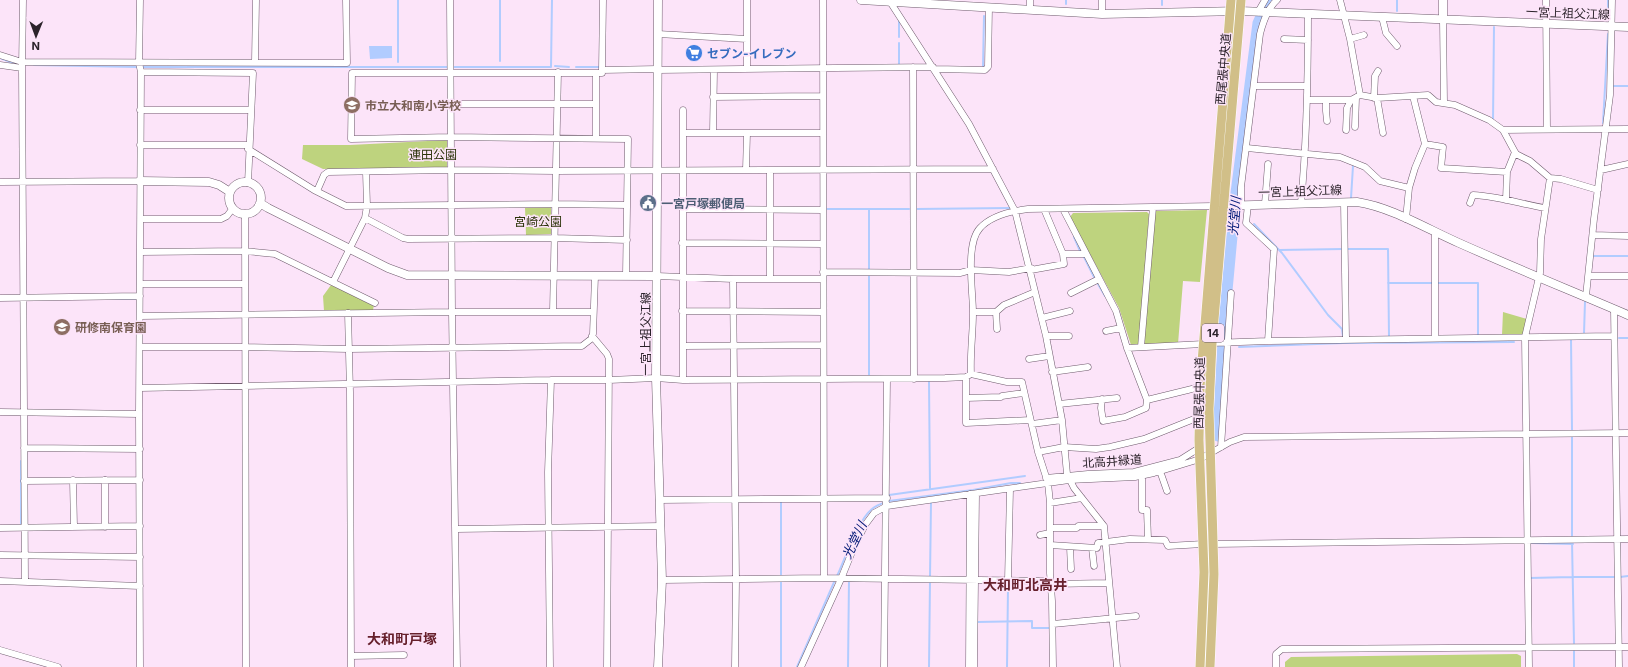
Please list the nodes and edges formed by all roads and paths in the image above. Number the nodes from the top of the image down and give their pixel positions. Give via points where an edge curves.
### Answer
1 (24, 0) edge
2 (140, 0) edge
3 (256, 0) edge
4 (346, 0) edge
5 (450, 0) edge
6 (603, 0) edge
7 (658, 0) edge
8 (747, 0) edge
9 (823, 0) edge
10 (860, 0) edge
11 (1030, 0) edge
12 (1102, 0) edge
13 (1231, 0) edge
14 (1241, 0) edge
15 (1265, 0) edge
16 (1277, 0) edge
17 (1340, 0) edge
18 (1443, 0) edge
19 (1546, 0) edge
20 (1612, 0) edge
21 (890, 1) edge
22 (941, 2) edge
23 (989, 8) junction
24 (1030, 10) junction
25 (1240, 11) junction
26 (1230, 12) junction
27 (1263, 12) junction
28 (1102, 14) junction
29 (1308, 14) junction
30 (1345, 16) junction
31 (1382, 17) junction
32 (1443, 20) junction
33 (1546, 24) junction
34 (1612, 26) junction
35 (1628, 27) edge
36 (658, 34) junction
37 (1364, 35) dead end
38 (747, 39) junction
39 (1350, 39) junction
40 (1284, 40) dead end
41 (1308, 40) junction
42 (1397, 46) dead end
43 (0, 55) edge
44 (255, 62) junction
45 (22, 65) junction
46 (0, 66) edge
47 (139, 67) junction
48 (912, 67) junction
49 (450, 68) junction
50 (822, 68) junction
51 (934, 68) junction
52 (747, 69) junction
53 (658, 70) junction
54 (714, 70) junction
55 (599, 71) junction
56 (1378, 71) dead end
57 (558, 72) junction
58 (1254, 86) junction
59 (1307, 86) junction
60 (822, 96) junction
61 (1413, 96) junction
62 (713, 97) junction
63 (1355, 98) junction
64 (1376, 98) junction
65 (1308, 100) junction
66 (1326, 101) junction
67 (1444, 103) junction
68 (450, 104) junction
69 (558, 104) junction
70 (596, 104) junction
71 (140, 110) junction
72 (250, 110) junction
73 (683, 110) dead end
74 (1327, 121) dead end
75 (1355, 127) dead end
76 (1547, 129) junction
77 (1606, 129) junction
78 (1628, 129) edge
79 (1346, 130) dead end
80 (1503, 130) junction
81 (683, 133) junction
82 (713, 133) junction
83 (747, 133) junction
84 (822, 133) junction
85 (1383, 133) dead end
86 (557, 137) junction
87 (451, 138) junction
88 (596, 138) junction
89 (1425, 144) junction
90 (140, 145) junction
91 (248, 147) junction
92 (1247, 148) junction
93 (1515, 152) junction
94 (1306, 153) junction
95 (1268, 164) dead end
96 (1628, 164) edge
97 (822, 169) junction
98 (913, 169) junction
99 (993, 169) junction
100 (450, 170) junction
101 (627, 170) junction
102 (658, 170) junction
103 (683, 170) junction
104 (746, 170) junction
105 (770, 170) junction
106 (1601, 170) junction
107 (556, 171) junction
108 (366, 172) junction
109 (1507, 172) junction
110 (1550, 178) junction
111 (140, 181) junction
112 (0, 182) edge
113 (23, 182) junction
114 (248, 183) junction
115 (1409, 188) junction
116 (1598, 190) junction
117 (317, 191) junction
118 (230, 192) junction
119 (1506, 200) junction
120 (1344, 202) junction
121 (260, 203) junction
122 (1301, 203) junction
123 (1470, 203) dead end
124 (555, 204) junction
125 (1265, 204) junction
126 (451, 205) junction
127 (627, 205) junction
128 (1227, 205) junction
129 (1243, 205) junction
130 (367, 206) junction
131 (1214, 206) junction
132 (1152, 207) junction
133 (233, 208) junction
134 (1546, 208) junction
135 (682, 209) junction
136 (1044, 209) junction
137 (1063, 209) junction
138 (770, 210) junction
139 (823, 210) junction
140 (1015, 210) junction
141 (245, 214) junction
142 (365, 218) junction
143 (140, 219) junction
144 (1406, 219) junction
145 (1435, 233) junction
146 (1593, 235) junction
147 (1628, 236) edge
148 (554, 238) junction
149 (451, 239) junction
150 (627, 240) junction
151 (682, 243) junction
152 (770, 244) junction
153 (823, 244) junction
154 (349, 249) junction
155 (245, 250) junction
156 (140, 252) junction
157 (1063, 254) junction
158 (1086, 254) junction
159 (1031, 269) junction
160 (971, 270) junction
161 (913, 272) junction
162 (452, 275) junction
163 (554, 275) junction
164 (823, 275) junction
165 (596, 276) junction
166 (626, 276) junction
167 (657, 276) junction
168 (1589, 276) junction
169 (1628, 276) edge
170 (682, 277) junction
171 (1540, 277) junction
172 (770, 279) junction
173 (733, 280) junction
174 (1099, 280) junction
175 (333, 282) junction
176 (140, 284) junction
177 (245, 284) junction
178 (1035, 292) junction
179 (1071, 293) dead end
180 (1231, 293) dead end
181 (140, 296) junction
182 (1586, 296) junction
183 (24, 297) junction
184 (0, 298) edge
185 (375, 303) dead end
186 (1614, 309) junction
187 (682, 311) junction
188 (733, 311) junction
189 (1070, 311) dead end
190 (452, 312) junction
191 (553, 312) junction
192 (593, 312) junction
193 (823, 312) junction
194 (973, 312) junction
195 (996, 312) junction
196 (348, 313) junction
197 (1628, 314) edge
198 (245, 315) junction
199 (140, 316) junction
200 (1042, 318) junction
201 (1121, 328) junction
202 (997, 329) dead end
203 (1106, 331) dead end
204 (592, 336) junction
205 (1046, 336) junction
206 (1069, 336) dead end
207 (1614, 336) junction
208 (1525, 337) junction
209 (1435, 338) junction
210 (1346, 339) junction
211 (1268, 341) junction
212 (1211, 343) junction
213 (1227, 343) junction
214 (734, 345) junction
215 (454, 346) junction
216 (682, 346) junction
217 (823, 346) junction
218 (140, 347) junction
219 (245, 347) junction
220 (1141, 347) junction
221 (1127, 348) junction
222 (349, 349) junction
223 (1049, 356) junction
224 (1029, 359) dead end
225 (1088, 367) dead end
226 (1052, 372) junction
227 (969, 376) junction
228 (656, 378) junction
229 (734, 379) junction
230 (823, 379) junction
231 (887, 379) junction
232 (914, 379) junction
233 (551, 380) junction
234 (609, 380) junction
235 (682, 380) junction
236 (454, 382) junction
237 (350, 384) junction
238 (245, 385) junction
239 (1200, 387) junction
240 (140, 388) junction
241 (1024, 393) junction
242 (966, 398) junction
243 (1117, 398) dead end
244 (1102, 399) junction
245 (1147, 400) junction
246 (1059, 404) junction
247 (0, 412) edge
248 (24, 412) junction
249 (139, 414) junction
250 (1199, 416) junction
251 (1062, 420) junction
252 (1031, 422) junction
253 (1628, 432) edge
254 (1615, 433) junction
255 (1526, 434) junction
256 (1221, 447) junction
257 (24, 448) junction
258 (1064, 448) junction
259 (1199, 448) junction
260 (140, 450) junction
261 (1038, 452) junction
262 (1210, 454) junction
263 (1200, 459) junction
264 (1160, 471) junction
265 (1142, 476) junction
266 (1068, 478) junction
267 (73, 480) junction
268 (105, 480) junction
269 (140, 480) junction
270 (1047, 480) junction
271 (24, 481) junction
272 (1010, 489) junction
273 (1167, 491) dead end
274 (973, 494) junction
275 (1082, 498) junction
276 (824, 499) junction
277 (659, 500) junction
278 (735, 500) junction
279 (887, 502) junction
280 (1050, 503) junction
281 (140, 526) junction
282 (608, 526) junction
283 (661, 526) junction
284 (1104, 526) junction
285 (74, 527) junction
286 (105, 527) junction
287 (0, 528) edge
288 (25, 528) junction
289 (549, 528) junction
290 (456, 530) junction
291 (1050, 530) junction
292 (1040, 535) dead end
293 (1617, 539) junction
294 (1628, 539) edge
295 (1148, 540) junction
296 (1527, 541) junction
297 (1105, 543) junction
298 (1203, 544) junction
299 (1213, 544) junction
300 (1050, 545) junction
301 (1070, 547) junction
302 (1092, 548) junction
303 (0, 555) edge
304 (25, 556) junction
305 (140, 557) junction
306 (1106, 557) junction
307 (1071, 569) dead end
308 (824, 578) junction
309 (838, 579) junction
310 (884, 579) junction
311 (662, 580) junction
312 (736, 580) junction
313 (973, 580) junction
314 (1008, 581) junction
315 (0, 582) edge
316 (25, 582) junction
317 (1050, 583) junction
318 (1109, 583) junction
319 (140, 586) junction
320 (1136, 616) dead end
321 (1113, 618) junction
322 (1053, 624) junction
323 (1619, 647) junction
324 (1628, 647) edge
325 (1529, 648) junction
326 (0, 650) edge
327 (404, 655) dead end
328 (351, 656) junction
329 (58, 667) edge
330 (140, 667) edge
331 (246, 667) edge
332 (351, 667) edge
333 (457, 667) edge
334 (550, 667) edge
335 (607, 667) edge
336 (658, 667) edge
337 (735, 667) edge
338 (801, 667) edge
339 (884, 667) edge
340 (969, 667) edge
341 (974, 667) edge
342 (1053, 667) edge
343 (1117, 667) edge
344 (1200, 667) edge
345 (1210, 667) edge
346 (1276, 667) edge
347 (1529, 667) edge
348 (1619, 667) edge

1 - 45 street
2 - 47 street
3 - 44 street
4 - 44 street via 347,63
5 - 49 street
6 - 55 street
7 - 36 main road, 一宮上祖父江線
8 - 38 street
9 - 50 street
10 - 21 main road, 一宮上祖父江線
11 - 24 street
12 - 28 street
13 - 26 main road, 西尾張中央道 / 14
14 - 25 main road, 西尾張中央道 / 14
15 - 27 street
16 - 27 street
17 - 30 street
18 - 32 main road
19 - 33 street
20 - 34 street
21 - 22 main road, 一宮上祖父江線
21 - 51 street
22 - 23 main road, 一宮上祖父江線
23 - 24 main road, 一宮上祖父江線
23 - 51 street via 988,67 985,70
24 - 28 main road, 一宮上祖父江線
25 - 26 main road, 一宮上祖父江線
25 - 27 main road, 一宮上祖父江線
25 - 128 main road, 西尾張中央道 / 14
26 - 28 main road, 一宮上祖父江線
26 - 131 main road, 西尾張中央道 / 14
27 - 29 main road, 一宮上祖父江線
27 - 58 street
29 - 30 main road, 一宮上祖父江線
29 - 41 street
30 - 31 main road, 一宮上祖父江線
30 - 39 street
31 - 32 main road, 一宮上祖父江線
31 - 42 street via 1386,33
32 - 33 main road, 一宮上祖父江線
32 - 67 street
33 - 34 main road, 一宮上祖父江線
33 - 76 street
34 - 35 main road, 一宮上祖父江線
34 - 77 street
36 - 38 street
36 - 53 main road, 一宮上祖父江線
37 - 39 street
38 - 52 street
39 - 63 street
40 - 41 street
41 - 59 street
43 - 45 street
44 - 47 street
45 - 46 street
45 - 47 street
45 - 113 street
47 - 71 street
47 - 72 street via 253,73
48 - 50 street
48 - 51 street
48 - 98 street
49 - 57 street
49 - 68 street
49 - 87 street via 352,73 351,139
50 - 52 street
50 - 60 street
51 - 99 street
52 - 54 street
53 - 54 street
53 - 55 street
53 - 102 main road, 一宮上祖父江線
54 - 62 street
55 - 57 street
55 - 70 street
56 - 64 street via 1375,76
57 - 69 street
58 - 59 street
58 - 92 street
59 - 65 street
60 - 62 street
60 - 84 street
61 - 64 street
61 - 67 street via 1428,95 1436,102
61 - 89 street
62 - 82 street
63 - 64 street
63 - 66 street
63 - 75 street
63 - 79 street via 1346,108
64 - 85 street
65 - 66 street
65 - 94 street
66 - 74 street
67 - 80 street via 1464,108
68 - 69 street
68 - 87 street
69 - 70 street
69 - 86 street
70 - 88 street
71 - 72 street
71 - 90 street
72 - 91 street
73 - 81 street
76 - 77 street
76 - 80 street
77 - 78 street
77 - 106 street
80 - 93 street
81 - 82 street
81 - 103 street
82 - 83 street
83 - 84 street
83 - 104 street
84 - 97 street
86 - 87 street
86 - 88 street
86 - 107 street
87 - 100 street
88 - 101 street via 628,139
89 - 109 street via 1443,147 1441,168
89 - 115 street
90 - 91 street
90 - 111 street
91 - 114 street
91 - 117 street
92 - 94 street
92 - 129 street via 1241,187
93 - 109 street
93 - 110 street
94 - 115 street via 1340,157 1365,167 1380,181
94 - 122 street
95 - 125 street
96 - 106 street
97 - 98 street
97 - 105 street
97 - 139 street
98 - 99 street
98 - 161 street
99 - 140 street
100 - 107 street
100 - 108 street
100 - 126 street
101 - 102 street
101 - 107 street
101 - 127 street
102 - 103 street
102 - 167 main road, 一宮上祖父江線
103 - 104 street
103 - 135 street
104 - 105 street
105 - 138 street
106 - 116 street
107 - 124 street
108 - 117 street via 328,172
108 - 130 street
109 - 119 street
110 - 116 street via 1561,178
110 - 134 street
111 - 113 street
111 - 118 main road via 208,182
111 - 143 street
112 - 113 street
113 - 183 street
114 - 118 main road via 237,184
114 - 121 main road via 253,184 260,192
115 - 144 street
116 - 146 street
117 - 130 street via 346,206
118 - 133 main road via 229,200
119 - 123 street via 1473,195
119 - 134 street
120 - 122 main road, 一宮上祖父江線
120 - 144 main road, 一宮上祖父江線 via 1367,203
120 - 210 street
121 - 141 main road via 254,211
121 - 154 main road
122 - 125 main road, 一宮上祖父江線
124 - 126 street
124 - 127 street
124 - 148 street
125 - 129 main road, 一宮上祖父江線
126 - 130 street
126 - 149 street
127 - 150 street
128 - 129 main road, 一宮上祖父江線
128 - 131 main road, 一宮上祖父江線
128 - 212 main road, 西尾張中央道 / 14
129 - 211 street via 1246,223 1274,249
130 - 142 street
131 - 132 street
131 - 212 main road, 西尾張中央道 / 14
132 - 137 street
132 - 220 street
133 - 141 main road
133 - 143 street via 221,219
134 - 171 street via 1541,239
135 - 138 street
135 - 151 street
136 - 137 street
136 - 140 street
136 - 157 street
137 - 158 street
138 - 139 street
138 - 152 street
139 - 153 street
140 - 159 street
140 - 160 street via 997,217 980,228 973,247
141 - 155 street
142 - 149 street via 403,238
142 - 154 street
143 - 156 street
144 - 145 main road, 一宮上祖父江線
145 - 171 main road, 一宮上祖父江線
145 - 209 street
146 - 147 street
146 - 168 street
148 - 149 street
148 - 150 street
148 - 163 street
149 - 162 street
150 - 166 street
151 - 152 street
151 - 170 street
152 - 153 street
152 - 172 street
153 - 164 street
154 - 162 main road via 399,273 414,276
154 - 175 street
155 - 156 street
155 - 175 street via 275,254
155 - 177 street
156 - 176 street
157 - 158 street
157 - 159 street via 1064,264
158 - 174 street
159 - 160 street via 1009,272
159 - 178 street
160 - 161 street via 960,273
160 - 194 street
161 - 164 street
161 - 232 street
162 - 163 main road
162 - 190 street
163 - 165 main road
163 - 191 street
164 - 172 street
164 - 193 street
165 - 166 main road
165 - 192 street
166 - 167 main road
167 - 170 street
167 - 228 main road, 一宮上祖父江線
168 - 169 street
168 - 182 street
170 - 173 street
170 - 187 street
171 - 182 main road, 一宮上祖父江線
171 - 208 street
172 - 173 street
173 - 188 street
174 - 179 street
174 - 201 street via 1116,311
175 - 185 street
176 - 177 street
176 - 181 street
177 - 198 street
178 - 195 street via 1004,305
178 - 200 street
180 - 213 street
181 - 183 street
181 - 199 street
182 - 186 main road, 一宮上祖父江線
183 - 184 street
183 - 248 street
186 - 197 main road, 一宮上祖父江線
186 - 207 street
187 - 188 street
187 - 216 street
188 - 193 street
188 - 214 street
189 - 200 street
190 - 191 street
190 - 196 street
190 - 215 street
191 - 192 street
192 - 204 street
193 - 217 street
194 - 195 street
194 - 227 street
195 - 202 street
196 - 198 street
196 - 222 street
198 - 199 street
198 - 219 street
199 - 218 street
200 - 205 street
201 - 203 street
201 - 221 street
204 - 215 street via 587,344 582,346
204 - 234 street via 609,358
205 - 206 street
205 - 223 street
207 - 208 street
207 - 254 street
208 - 209 street
208 - 255 street
209 - 210 street
210 - 211 street
211 - 213 street
212 - 213 street
212 - 220 street
212 - 239 main road, 西尾張中央道 / 14
212 - 262 main road, 西尾張中央道 / 14
213 - 256 street
214 - 216 street
214 - 217 street
214 - 229 street
215 - 222 street
215 - 236 street
216 - 235 street
217 - 230 street
218 - 219 street
218 - 240 street
219 - 222 street
219 - 238 street
220 - 221 street
221 - 245 street
222 - 237 street
223 - 224 street
223 - 226 street
225 - 226 street
226 - 246 street
227 - 232 street
227 - 241 street via 1022,382
227 - 242 street
228 - 234 street
228 - 235 street
228 - 277 main road, 一宮上祖父江線
229 - 230 street
229 - 235 street
229 - 278 street
230 - 231 street
230 - 276 street
231 - 232 street
231 - 279 street
233 - 234 street
233 - 236 street
233 - 289 street
234 - 282 street
236 - 237 street
236 - 290 street
237 - 238 street
237 - 328 street
238 - 240 street
238 - 331 street
239 - 245 street
239 - 250 main road, 西尾張中央道 / 14
240 - 249 street
241 - 242 street
241 - 252 street
242 - 252 street via 966,423
243 - 244 street
244 - 245 street via 1103,421 1125,417 1146,408
244 - 246 street
246 - 251 street
247 - 248 street
248 - 249 street
248 - 257 street
249 - 260 street
250 - 258 street via 1144,439 1117,446 1096,449
250 - 259 main road, 西尾張中央道 / 14
251 - 252 street
251 - 258 street
252 - 261 street
253 - 254 street
254 - 255 street
254 - 293 street
255 - 256 street via 1244,437
255 - 296 street
256 - 262 street
257 - 260 street
257 - 271 street
258 - 261 street
258 - 266 street
259 - 263 main road, 西尾張中央道 / 14
259 - 266 street, 北高井緑道 via 1180,460 1134,472
260 - 269 street
261 - 270 street
262 - 263 street
262 - 299 main road, 西尾張中央道 / 14
263 - 264 street
263 - 298 main road, 西尾張中央道 / 14
264 - 265 street
264 - 273 street
265 - 266 street
265 - 295 street via 1142,510 1148,510
266 - 270 street
266 - 275 street
267 - 268 street
267 - 271 street
267 - 285 street
268 - 269 street
268 - 286 street
269 - 281 street
270 - 272 street
270 - 280 street
271 - 288 street
272 - 274 street
272 - 314 street
274 - 279 street
274 - 313 street
275 - 280 street
275 - 284 street
276 - 278 street
276 - 279 street
276 - 308 street
277 - 278 street
277 - 283 main road, 一宮上祖父江線
278 - 312 street
279 - 309 street via 869,518
279 - 310 street
280 - 291 street
281 - 286 street
281 - 305 street
282 - 283 street
282 - 289 street
282 - 335 street
283 - 311 main road, 一宮上祖父江線
284 - 291 street
284 - 297 street
285 - 286 street
285 - 288 street
287 - 288 street
288 - 304 street
289 - 290 street
289 - 334 street
290 - 333 street
291 - 292 street
291 - 300 street
293 - 294 street
293 - 296 street
293 - 323 street
295 - 297 street via 1130,539
295 - 298 street via 1165,540 1168,546
296 - 299 street
296 - 325 street
297 - 302 street via 1098,543 1097,548
297 - 306 street
298 - 344 main road, 西尾張中央道 / 14 via 1204,602
299 - 345 main road, 西尾張中央道 / 14
300 - 301 street
300 - 317 street
301 - 302 street
301 - 307 street
302 - 306 street via 1094,562
303 - 304 street
304 - 305 street
304 - 316 street
305 - 319 street
306 - 318 street
308 - 309 street
308 - 312 street
309 - 310 street
309 - 338 street
310 - 313 street
310 - 339 street
311 - 312 street
311 - 336 main road, 一宮上祖父江線
312 - 337 street
313 - 314 street
313 - 340 street
313 - 341 street
314 - 317 street
315 - 316 street
316 - 319 street
317 - 318 street
317 - 322 street
318 - 321 street
319 - 330 street
320 - 321 street
321 - 322 street
321 - 343 street
322 - 342 street
323 - 324 street
323 - 325 street
323 - 348 street
325 - 346 street via 1282,649 1276,654
325 - 347 street
326 - 329 street
327 - 328 street
328 - 332 street

